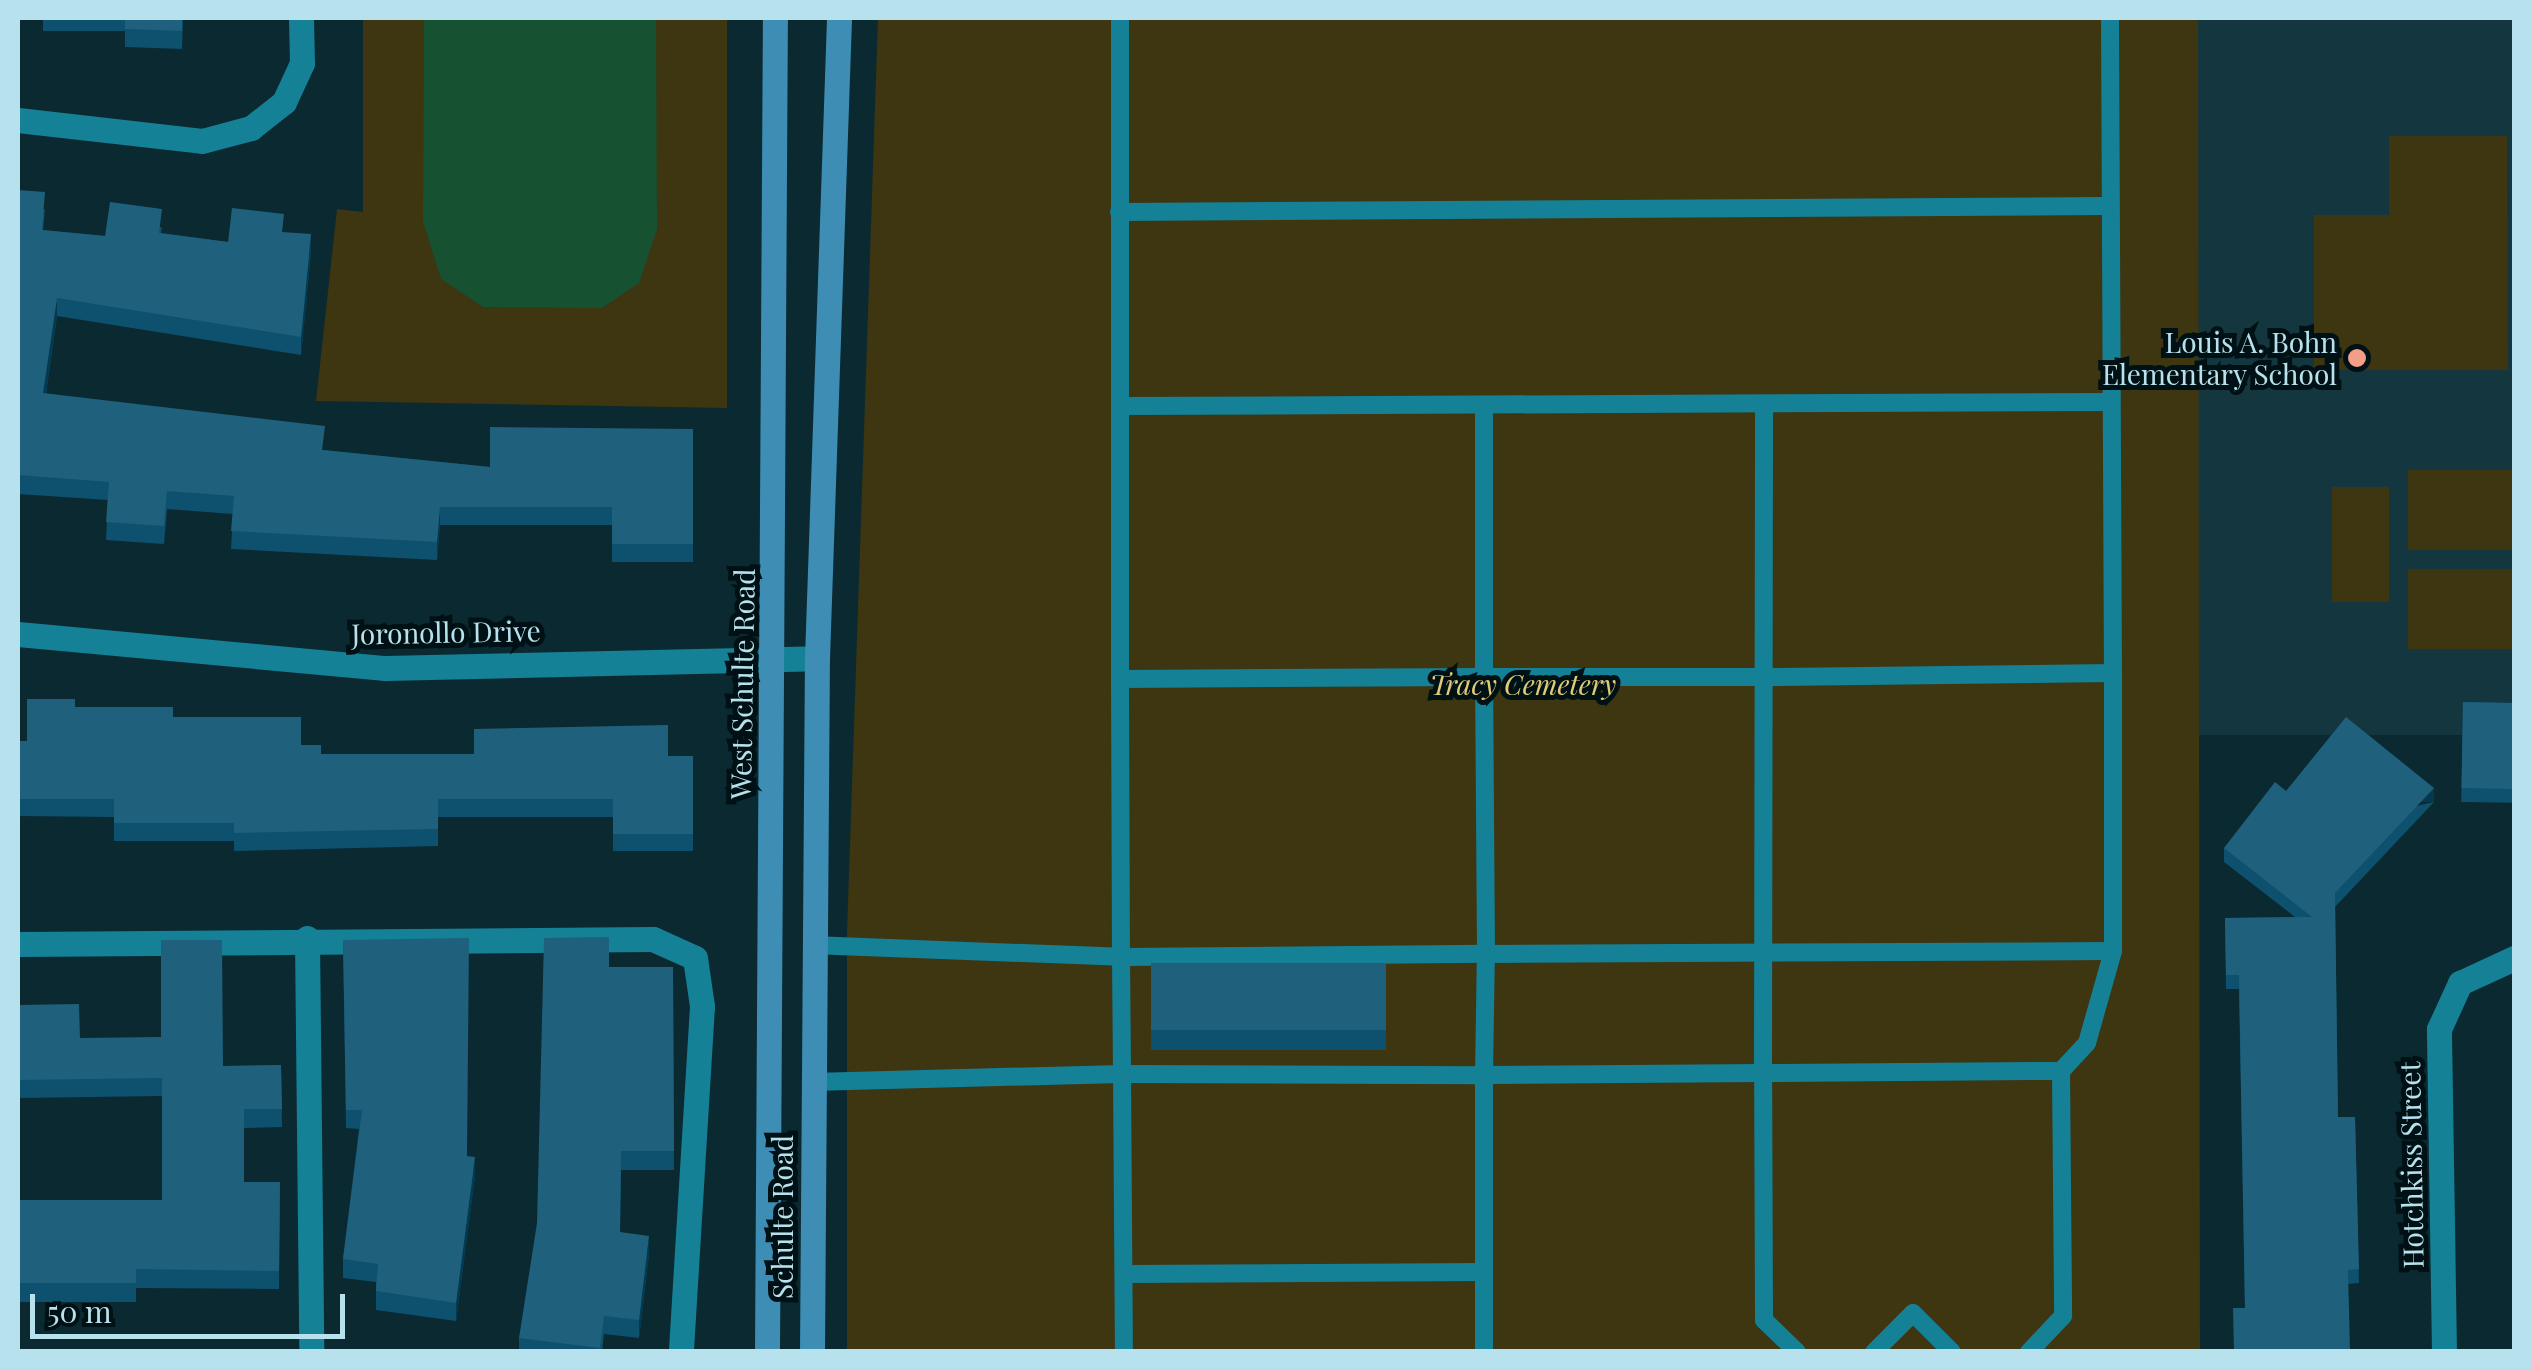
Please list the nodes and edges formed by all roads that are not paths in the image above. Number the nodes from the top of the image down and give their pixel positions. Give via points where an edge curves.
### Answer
1 (301, 18) edge
2 (775, 18) edge
3 (838, 18) edge
4 (1120, 18) edge
5 (2110, 18) edge
6 (18, 120) edge
7 (2110, 206) junction
8 (1119, 212) junction
9 (2111, 402) junction
10 (1764, 404) junction
11 (1120, 406) junction
12 (1484, 406) junction
13 (18, 634) edge
14 (773, 657) junction
15 (817, 658) junction
16 (2112, 673) junction
17 (1764, 676) junction
18 (1484, 677) junction
19 (1120, 679) junction
20 (307, 938) junction
21 (18, 944) edge
22 (812, 946) junction
23 (2112, 951) junction
24 (1765, 953) junction
25 (1486, 954) junction
26 (1121, 957) junction
27 (2514, 958) edge
28 (2061, 1071) junction
29 (1763, 1073) junction
30 (1122, 1074) junction
31 (1484, 1075) junction
32 (812, 1082) junction
33 (1484, 1272) junction
34 (1124, 1274) junction
35 (310, 1352) edge
36 (680, 1352) edge
37 (767, 1352) edge
38 (812, 1352) edge
39 (1124, 1352) edge
40 (1484, 1352) edge
41 (1797, 1352) edge
42 (1874, 1352) edge
43 (1952, 1352) edge
44 (2029, 1352) edge
45 (2444, 1352) edge

1 - 6 street via 302,63 284,102 251,128 202,141
2 - 14 main road, West Schulte Road
3 - 15 main road
4 - 8 lane
5 - 7 lane
7 - 8 lane
7 - 9 lane
8 - 11 lane
9 - 10 lane
9 - 16 lane
10 - 12 lane
10 - 17 lane
11 - 12 lane
11 - 19 lane
12 - 18 lane
13 - 14 street, Joronollo Drive via 385,668
14 - 15 street, Joronollo Drive
14 - 37 main road, West Schulte Road
15 - 22 main road
16 - 17 lane
16 - 23 lane
17 - 18 lane
17 - 24 lane
18 - 19 lane
18 - 25 lane
19 - 26 lane
20 - 21 street
20 - 35 street
20 - 36 street via 653,940 695,958 702,1006
22 - 26 lane
22 - 32 main road
23 - 24 lane
23 - 28 lane via 2088,1043
24 - 25 lane
24 - 29 lane
25 - 26 lane
25 - 31 lane
26 - 30 lane
27 - 45 street, Hotchkiss Street via 2460,983 2438,1029
28 - 29 lane
28 - 44 lane via 2063,1316
29 - 31 lane
29 - 41 lane via 1764,1320
30 - 31 lane
30 - 32 lane
30 - 34 lane
31 - 33 lane
32 - 38 main road, Schulte Road
33 - 34 lane
33 - 40 lane
34 - 39 lane
42 - 43 lane via 1913,1312

